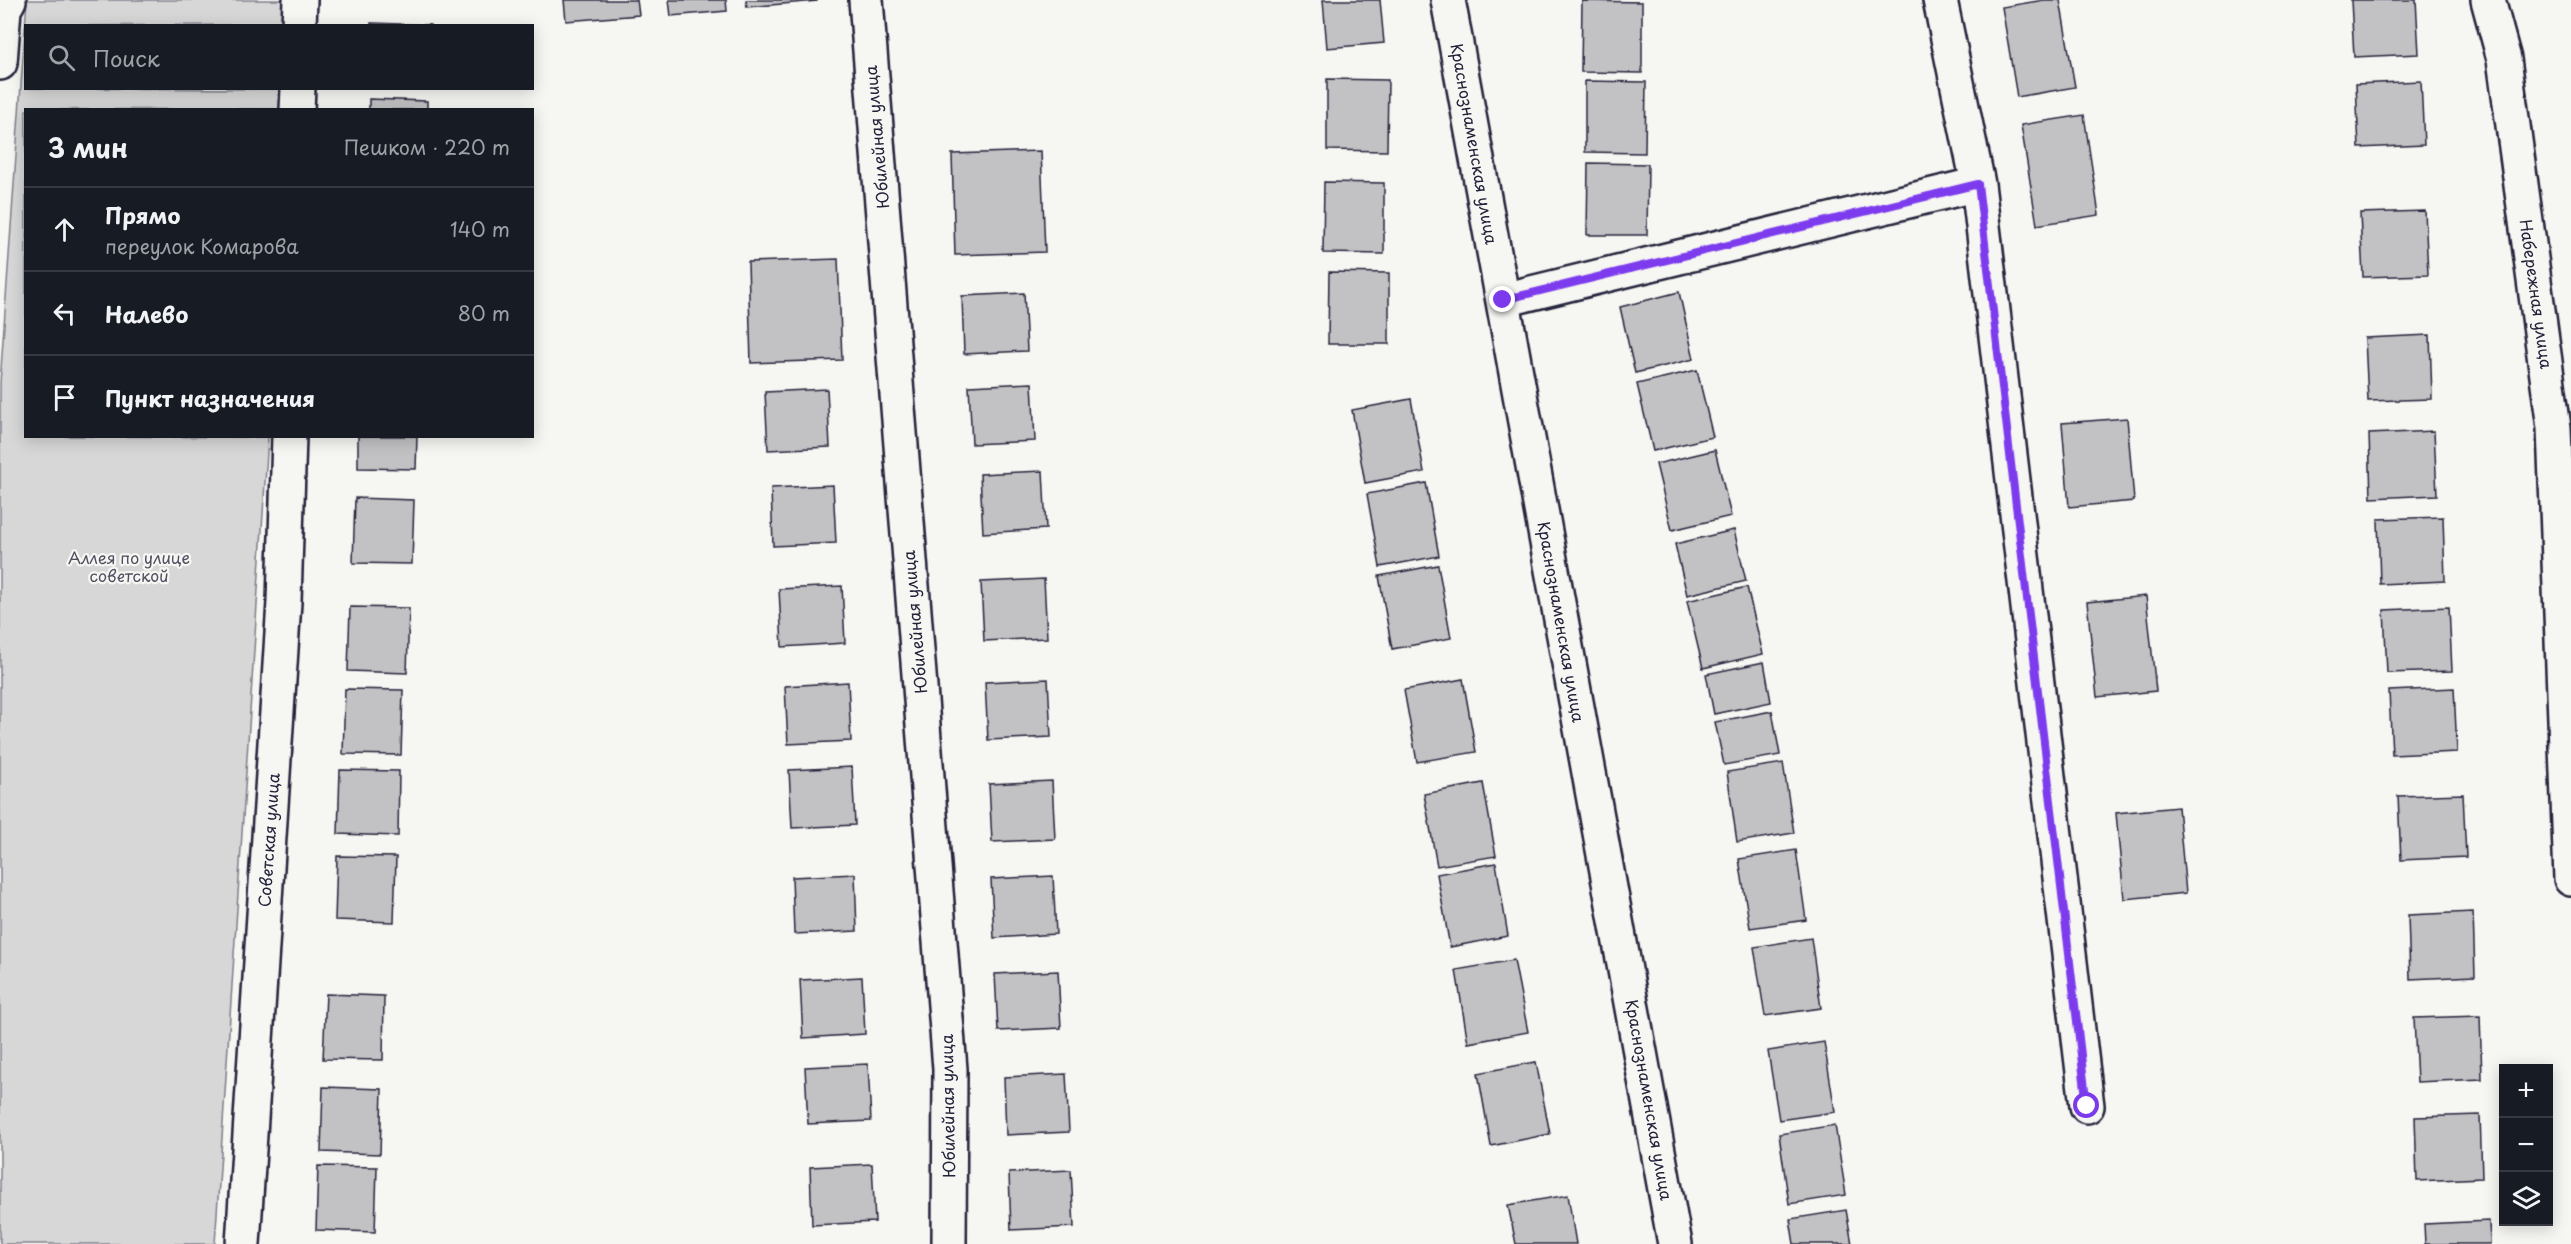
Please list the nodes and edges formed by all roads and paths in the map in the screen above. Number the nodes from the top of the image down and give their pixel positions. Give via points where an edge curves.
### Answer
1 (9, 0) edge
2 (300, 0) edge
3 (866, 0) edge
4 (1448, 0) edge
5 (1940, 0) edge
6 (2488, 0) edge
7 (299, 24) edge
8 (0, 63) edge
9 (298, 90) edge
10 (297, 108) edge
11 (1978, 184) junction
12 (1503, 300) junction
13 (288, 438) edge
14 (2571, 879) edge
15 (2087, 1106) dead end
16 (243, 1244) edge
17 (949, 1244) edge
18 (1675, 1244) edge

1 - 8 street via 4,9
2 - 7 street
3 - 17 street, Юбилейная улица via 950,1069
4 - 12 street, Краснознаменская улица
5 - 11 street
6 - 14 street, Набережная улица via 2504,59 2554,428
9 - 10 street
11 - 12 street
11 - 15 street
12 - 18 street, Краснознаменская улица
13 - 16 street, Советская улица via 284,602

